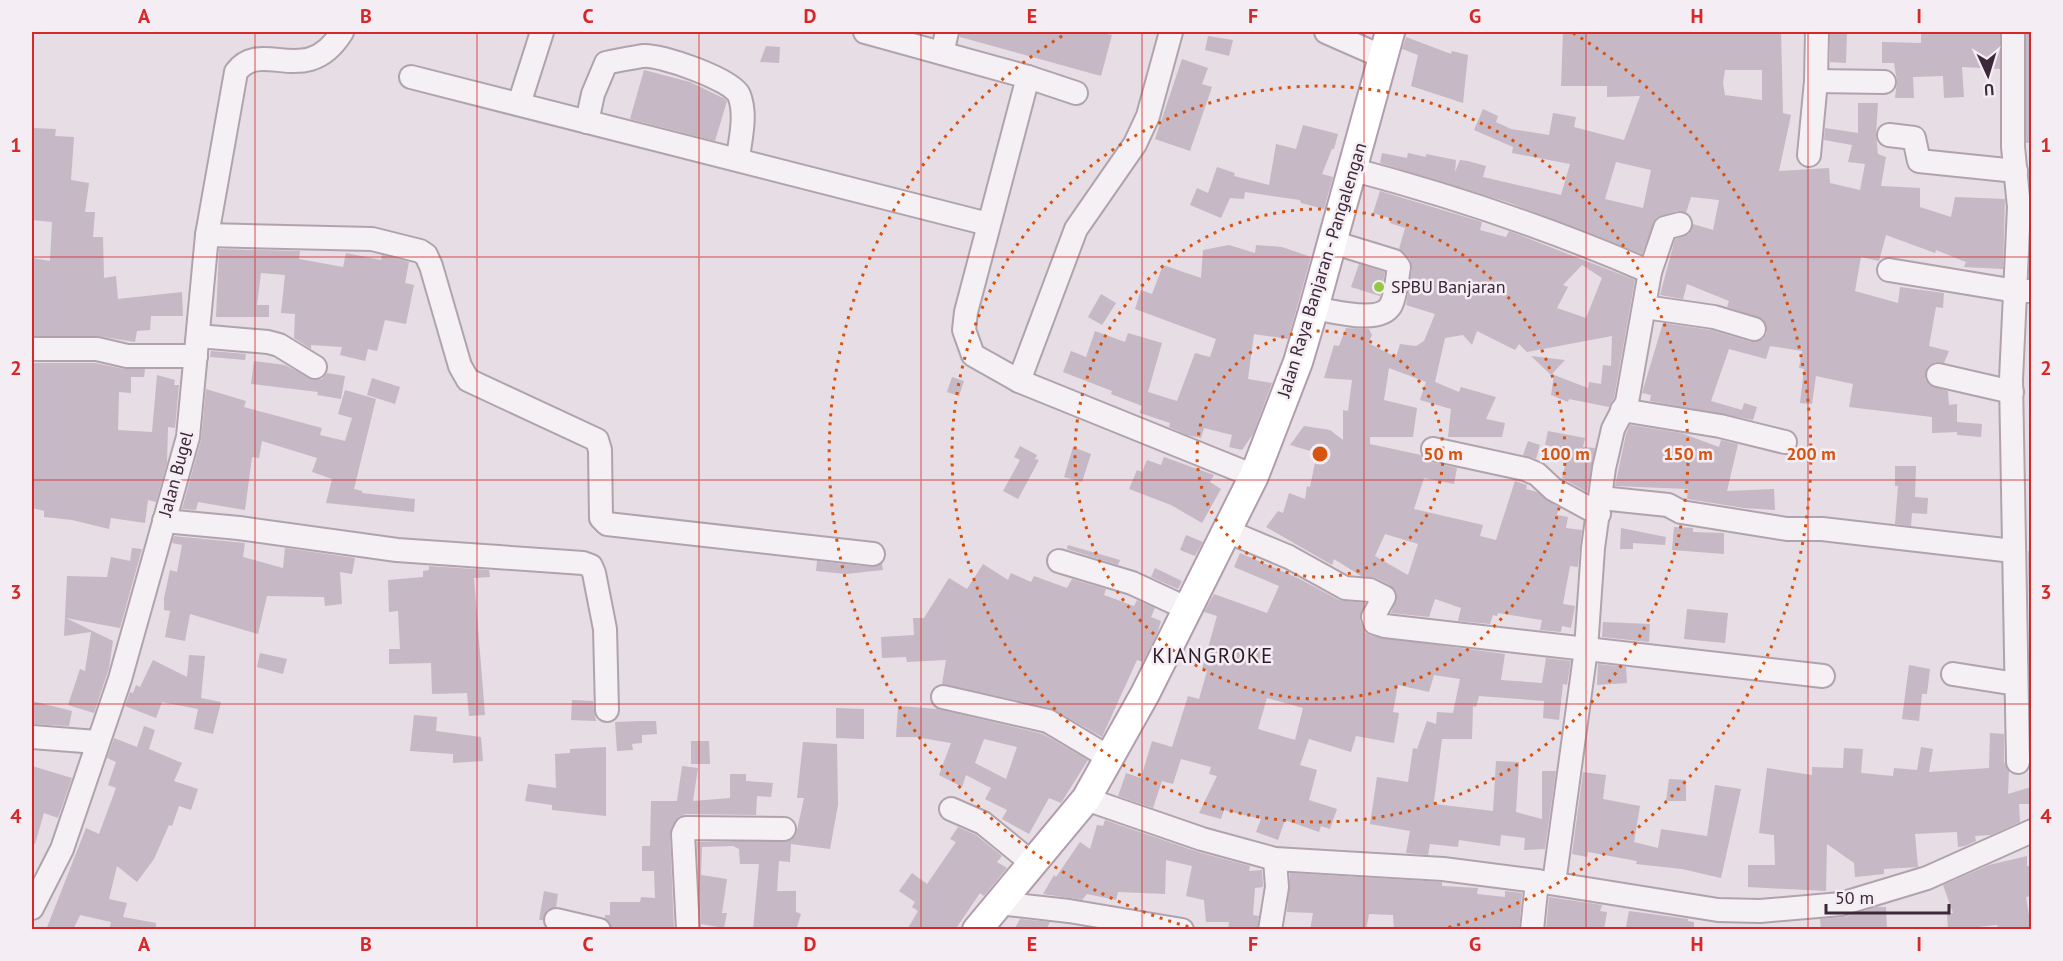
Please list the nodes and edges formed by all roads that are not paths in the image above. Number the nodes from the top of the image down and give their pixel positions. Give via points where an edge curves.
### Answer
1 (342, 32) edge
2 (542, 32) edge
3 (865, 32) edge
4 (1171, 32) edge
5 (1326, 32) edge
6 (1817, 32) edge
7 (2013, 32) edge
8 (944, 42) edge
9 (1386, 44) edge
10 (411, 77) dead end
11 (1028, 77) junction
12 (1816, 81) junction
13 (1884, 82) dead end
14 (1076, 93) dead end
15 (519, 104) junction
16 (587, 122) junction
17 (1889, 135) dead end
18 (2022, 147) edge
19 (1809, 155) dead end
20 (738, 159) junction
21 (1351, 169) junction
22 (2016, 171) junction
23 (2025, 207) edge
24 (988, 224) junction
25 (1680, 224) dead end
26 (207, 235) junction
27 (1332, 242) junction
28 (1889, 270) dead end
29 (1650, 272) junction
30 (2024, 291) edge
31 (1645, 306) junction
32 (1314, 308) junction
33 (1754, 329) dead end
34 (197, 346) junction
35 (32, 349) edge
36 (315, 367) dead end
37 (1938, 375) dead end
38 (2018, 378) edge
39 (1019, 381) junction
40 (1622, 410) junction
41 (1785, 442) dead end
42 (1432, 449) dead end
43 (1254, 476) junction
44 (1600, 506) junction
45 (164, 521) junction
46 (1227, 531) junction
47 (2013, 551) junction
48 (873, 554) dead end
49 (1059, 561) dead end
50 (1188, 609) junction
51 (1586, 650) junction
52 (1953, 674) dead end
53 (1823, 676) dead end
54 (2016, 684) junction
55 (944, 697) dead end
56 (607, 710) dead end
57 (32, 736) edge
58 (97, 742) junction
59 (1110, 758) junction
60 (2018, 762) dead end
61 (1086, 799) junction
62 (951, 809) dead end
63 (784, 829) dead end
64 (2031, 831) edge
65 (1275, 859) junction
66 (1032, 863) junction
67 (1545, 882) junction
68 (998, 903) junction
69 (32, 909) edge
70 (556, 920) dead end
71 (1759, 920) edge
72 (599, 930) edge
73 (688, 930) edge
74 (977, 930) edge
75 (1182, 930) edge
76 (1270, 930) edge
77 (1532, 930) edge

1 - 26 street, Jalan Bugel via 319,57 308,61 256,59 242,64 236,72
2 - 15 street
3 - 8 street
4 - 39 street via 1148,116 1136,144 1076,229
5 - 9 street
6 - 12 street
7 - 18 street
8 - 11 street
9 - 21 main road, Jalan Raya Banjaran - Pangalengan
10 - 15 street
11 - 14 street
11 - 24 street
12 - 13 street
12 - 19 street
15 - 16 street
16 - 20 street
16 - 20 street via 593,93 606,63 644,56 679,64 733,85 739,94 743,113
17 - 22 street via 1914,138 1920,161
18 - 22 street
20 - 24 street
21 - 27 main road, Jalan Raya Banjaran - Pangalengan
21 - 29 street via 1427,189 1572,238
22 - 23 street
23 - 30 street
24 - 39 street via 964,330 973,355
25 - 29 street via 1665,228
26 - 34 street, Jalan Bugel
26 - 48 street via 353,238 400,245 426,255 460,366 468,380 597,440 601,518 607,524
27 - 32 main road, Jalan Raya Banjaran - Pangalengan
27 - 32 street via 1394,261 1399,267 1391,305 1372,316
28 - 30 street
29 - 31 street
30 - 38 street
31 - 33 street via 1714,317
31 - 40 street via 1627,402
32 - 43 main road, Jalan Raya Banjaran - Pangalengan via 1298,362
34 - 35 street via 127,356 97,349
34 - 36 street via 268,342
34 - 45 street, Jalan Bugel via 188,437
37 - 38 street
38 - 47 street
39 - 43 street
40 - 41 street via 1720,426
40 - 44 street via 1613,429
42 - 44 street via 1525,469 1538,474 1553,489
43 - 46 main road, Jalan Raya Banjaran - Pangalengan
44 - 47 street via 1668,505 1681,512 1786,529 1822,529
44 - 51 street
45 - 56 street via 398,550 591,566 605,629
45 - 58 street, Jalan Bugel via 128,655
46 - 50 main road, Jalan Raya Banjaran - Pangalengan
46 - 51 street via 1289,557 1346,588 1370,590 1384,597 1373,617 1375,623 1384,626
47 - 54 street
49 - 50 street via 1132,583
50 - 59 main road, Jalan Raya Banjaran - Pangalengan
51 - 53 street
51 - 67 street
52 - 54 street
54 - 60 street
55 - 59 street via 1048,721
57 - 58 street
58 - 69 street, Jalan Bugel via 62,849
59 - 61 main road, Jalan Raya Banjaran - Pangalengan
61 - 65 street via 1202,839
61 - 66 main road, Jalan Raya Banjaran - Pangalengan
62 - 66 street via 983,823
63 - 73 street via 686,828 683,834
64 - 71 street via 1927,878 1841,904
65 - 67 street via 1443,869
65 - 76 street via 1277,887
66 - 68 main road, Jalan Raya Banjaran - Pangalengan
67 - 71 street
67 - 77 street
68 - 74 main road, Jalan Raya Banjaran - Pangalengan
68 - 75 street
70 - 72 street

